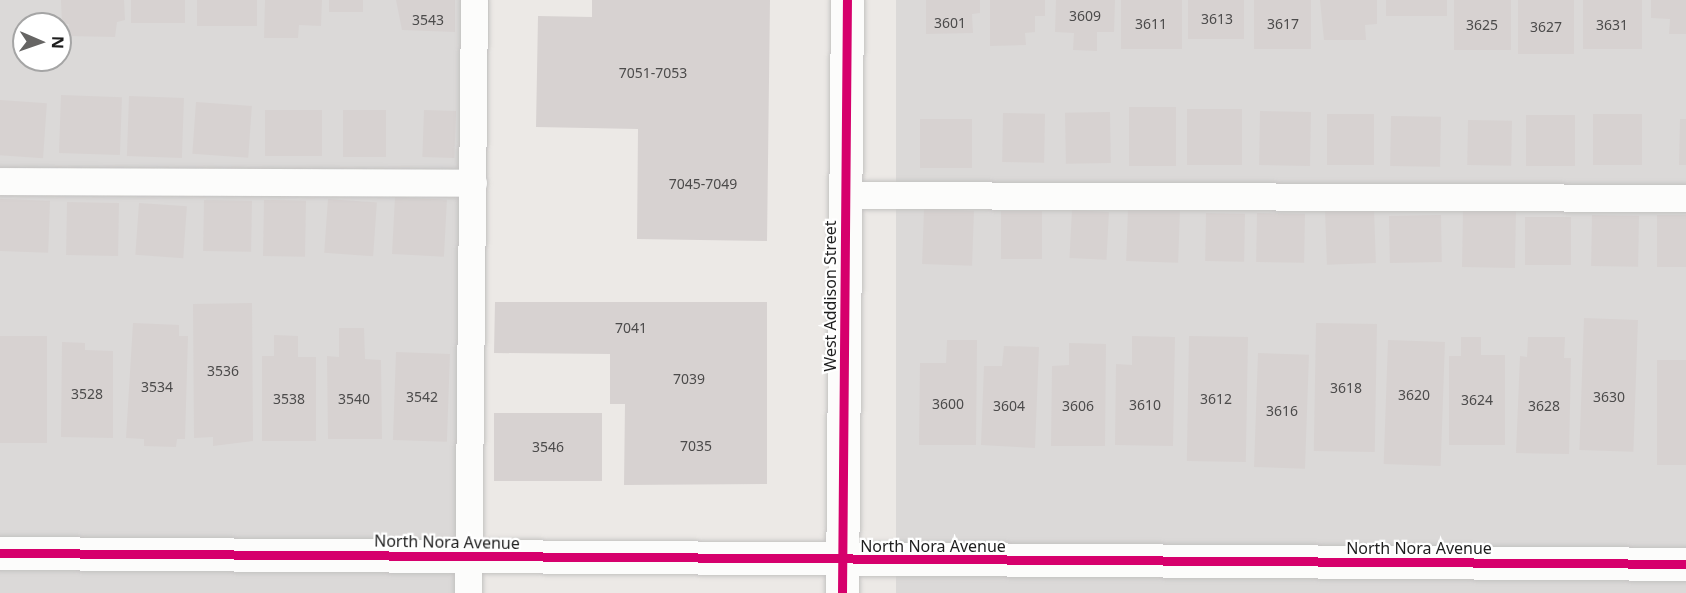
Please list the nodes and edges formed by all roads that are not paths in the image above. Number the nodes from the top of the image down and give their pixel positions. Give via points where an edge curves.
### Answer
1 (474, 0) edge
2 (847, 0) edge
3 (0, 181) edge
4 (473, 183) junction
5 (846, 195) junction
6 (1686, 198) edge
7 (0, 553) edge
8 (469, 557) junction
9 (842, 561) junction
10 (1686, 564) edge
11 (468, 593) edge
12 (842, 593) edge

1 - 4 lane
2 - 5 street, West Addison Street
3 - 4 lane
4 - 8 lane
5 - 6 lane
5 - 9 street, West Addison Street
7 - 8 street, North Nora Avenue
8 - 9 street, North Nora Avenue
8 - 11 lane
9 - 10 street, North Nora Avenue
9 - 12 street, West Addison Street

